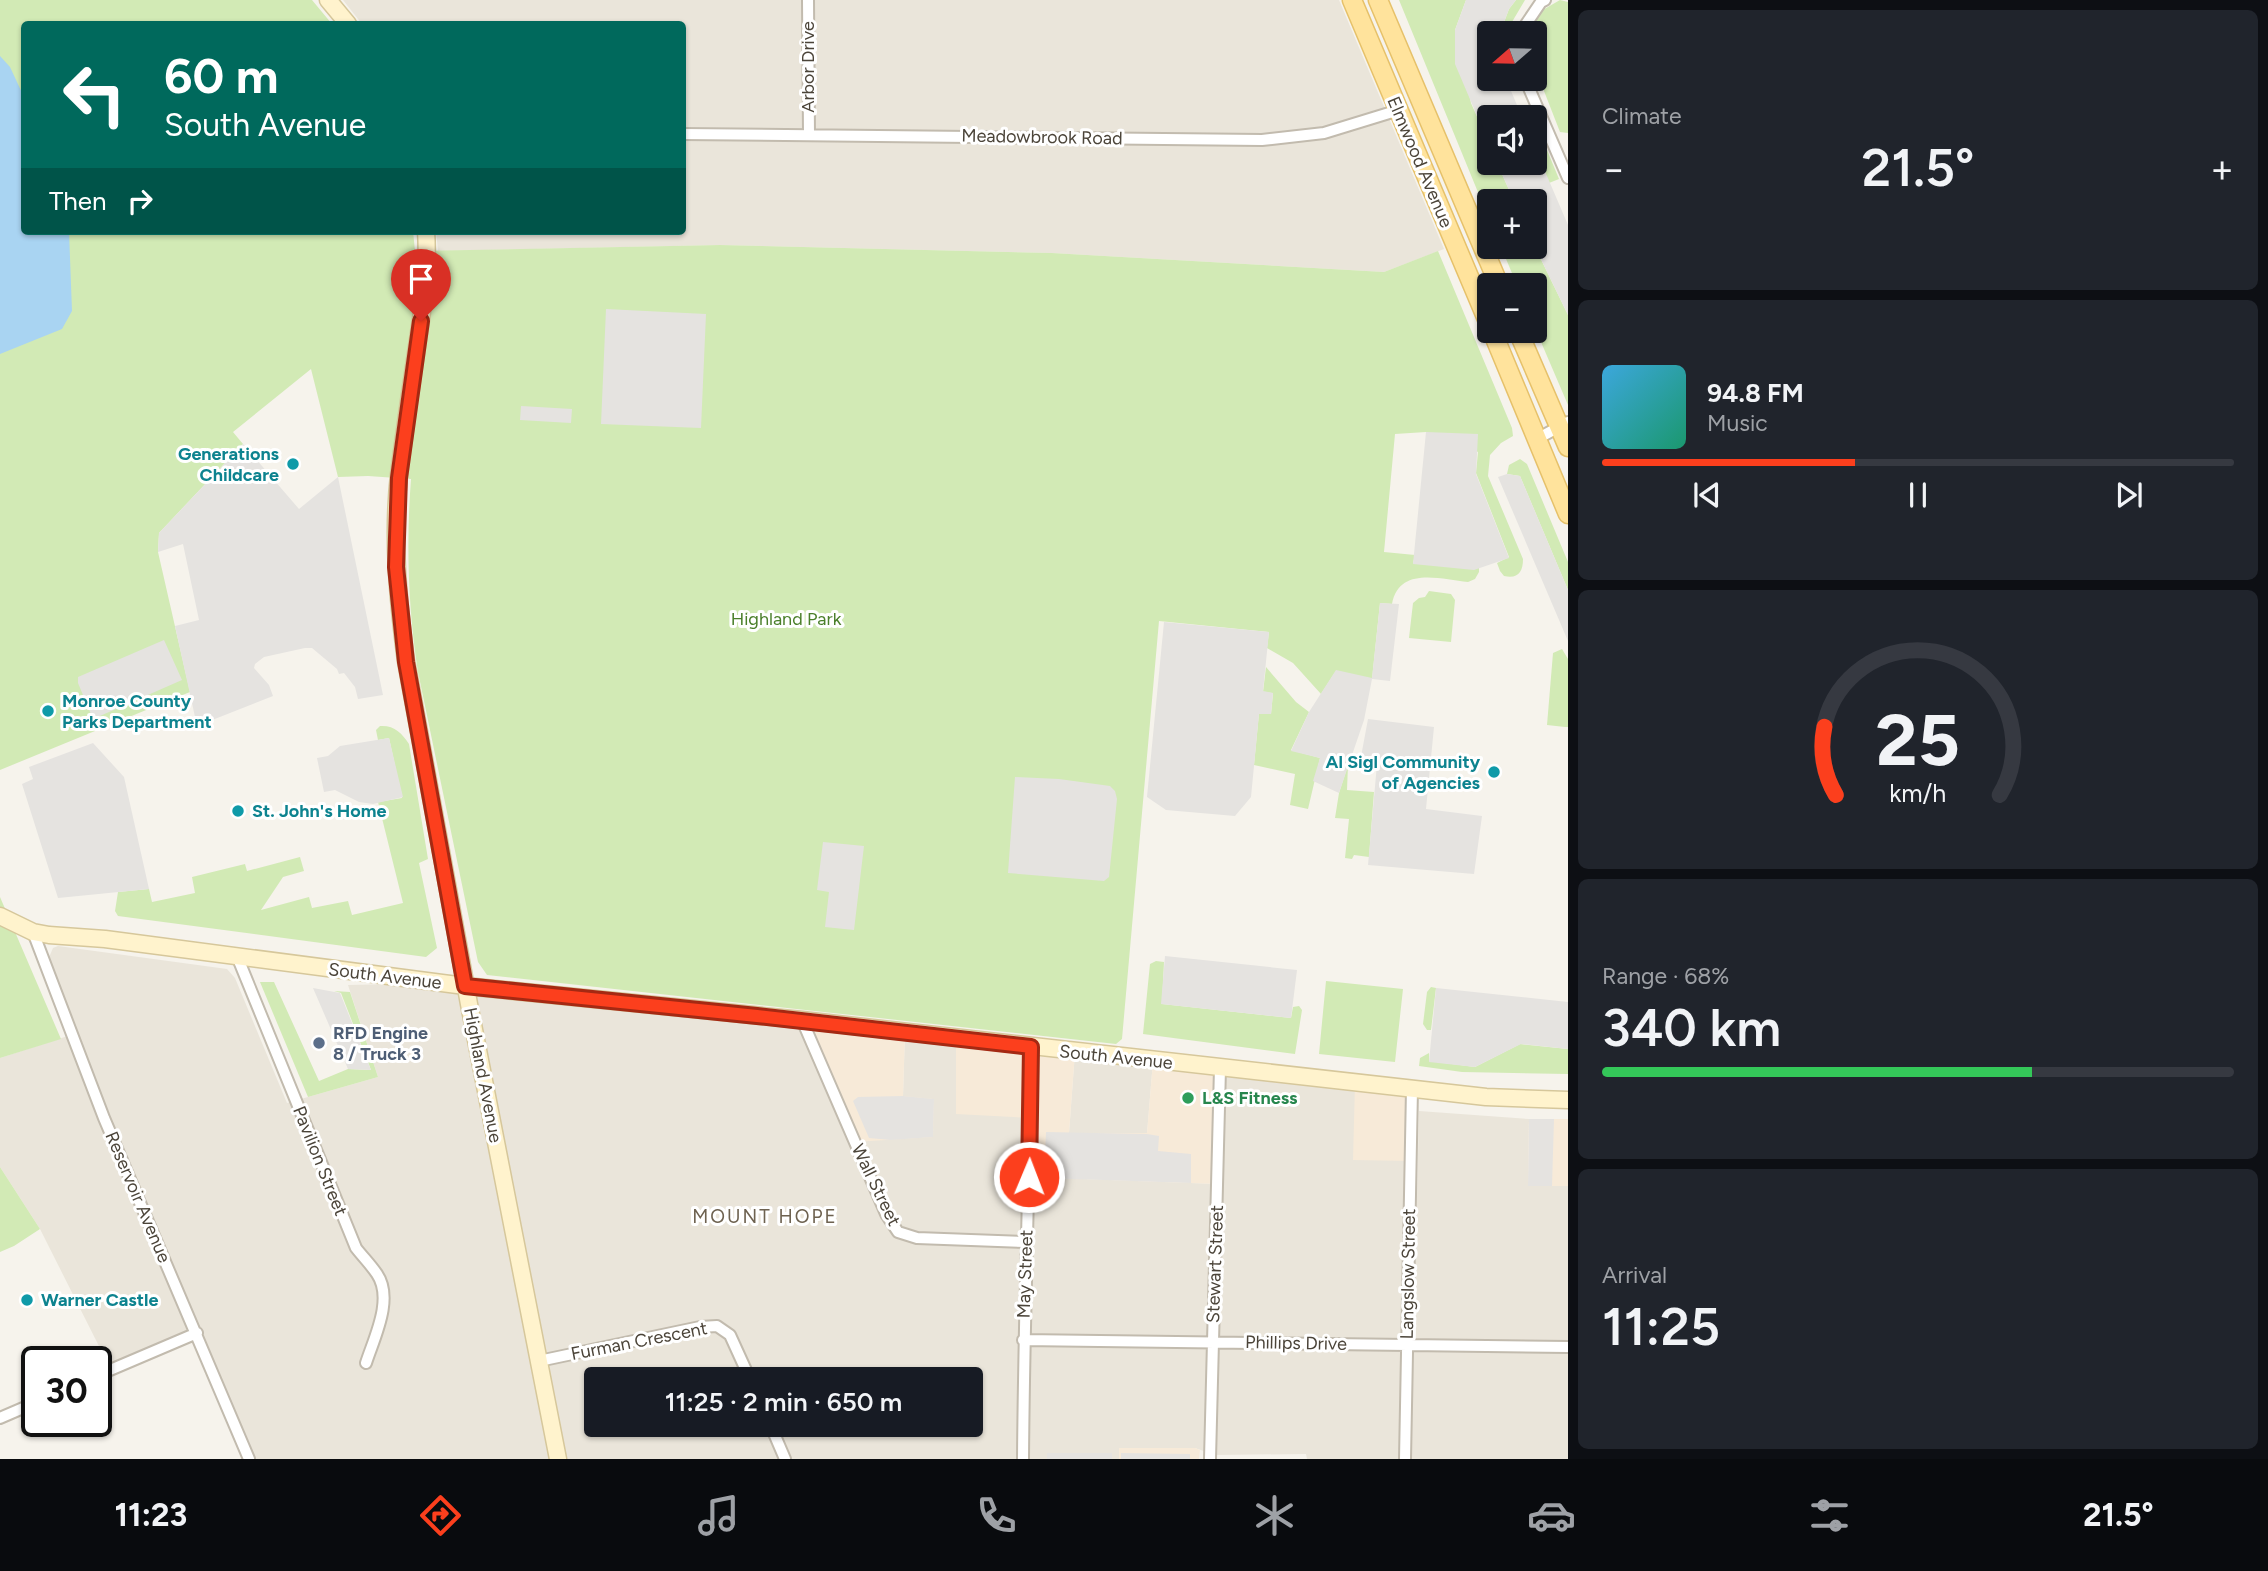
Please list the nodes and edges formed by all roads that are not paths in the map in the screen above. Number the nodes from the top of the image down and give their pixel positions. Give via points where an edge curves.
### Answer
1 (328, 0) edge
2 (808, 0) edge
3 (1352, 0) edge
4 (1378, 0) edge
5 (1545, 0) edge
6 (346, 21) edge
7 (1528, 21) edge
8 (1530, 91) edge
9 (1399, 110) junction
10 (686, 134) edge
11 (808, 134) junction
12 (1568, 178) edge
13 (426, 235) edge
14 (1494, 273) edge
15 (1477, 295) edge
16 (1497, 343) edge
17 (1524, 343) edge
18 (1564, 425) edge
19 (1537, 439) junction
20 (1568, 447) edge
21 (1568, 514) edge
22 (0, 916) edge
23 (33, 932) junction
24 (237, 956) junction
25 (465, 986) junction
26 (802, 1020) junction
27 (1031, 1047) junction
28 (1220, 1068) junction
29 (1412, 1089) junction
30 (1568, 1100) edge
31 (1025, 1242) junction
32 (197, 1333) junction
33 (1023, 1340) junction
34 (1213, 1342) junction
35 (1407, 1345) junction
36 (1568, 1347) edge
37 (539, 1361) junction
38 (366, 1363) dead end
39 (745, 1367) edge
40 (112, 1369) edge
41 (21, 1409) edge
42 (0, 1418) edge
43 (776, 1437) edge
44 (249, 1459) edge
45 (558, 1459) edge
46 (785, 1459) edge
47 (1023, 1459) edge
48 (1210, 1459) edge
49 (1405, 1459) edge

1 - 6 main road
2 - 11 street, Arbor Drive
3 - 9 main road, Elmwood Avenue
4 - 14 main road, Elmwood Avenue
5 - 7 street
8 - 12 street
9 - 11 street, Meadowbrook Road via 1324,133 1282,139
9 - 15 main road, Elmwood Avenue
10 - 11 street, Meadowbrook Road
13 - 25 main road, Highland Avenue via 424,298 399,478 396,567 406,662
16 - 19 main road
17 - 18 main road
18 - 19 street
18 - 20 main road
19 - 21 main road
22 - 23 main road, South Avenue
23 - 24 main road, South Avenue
23 - 32 street, Reservoir Avenue via 104,1118
24 - 25 main road, South Avenue
24 - 38 street, Pavilion Street via 356,1248 379,1276 383,1302
25 - 26 main road, South Avenue
25 - 37 main road, Highland Avenue
26 - 27 main road, South Avenue
26 - 31 street, Wall Street via 886,1214 898,1232 917,1238
27 - 28 main road, South Avenue
27 - 31 street, May Street
28 - 29 main road, South Avenue
28 - 34 street, Stewart Street
29 - 30 main road, South Avenue
29 - 35 street, Langslow Street
31 - 33 street, May Street
32 - 40 street
32 - 44 street, Reservoir Avenue
33 - 34 street, Phillips Drive
33 - 47 street, May Street
34 - 35 street, Phillips Drive
34 - 48 street, Stewart Street
35 - 36 street, Phillips Drive
35 - 49 street, Langslow Street
37 - 39 street, Furman Crescent via 716,1326 730,1335
37 - 45 main road, Highland Avenue
41 - 42 street
43 - 46 street

